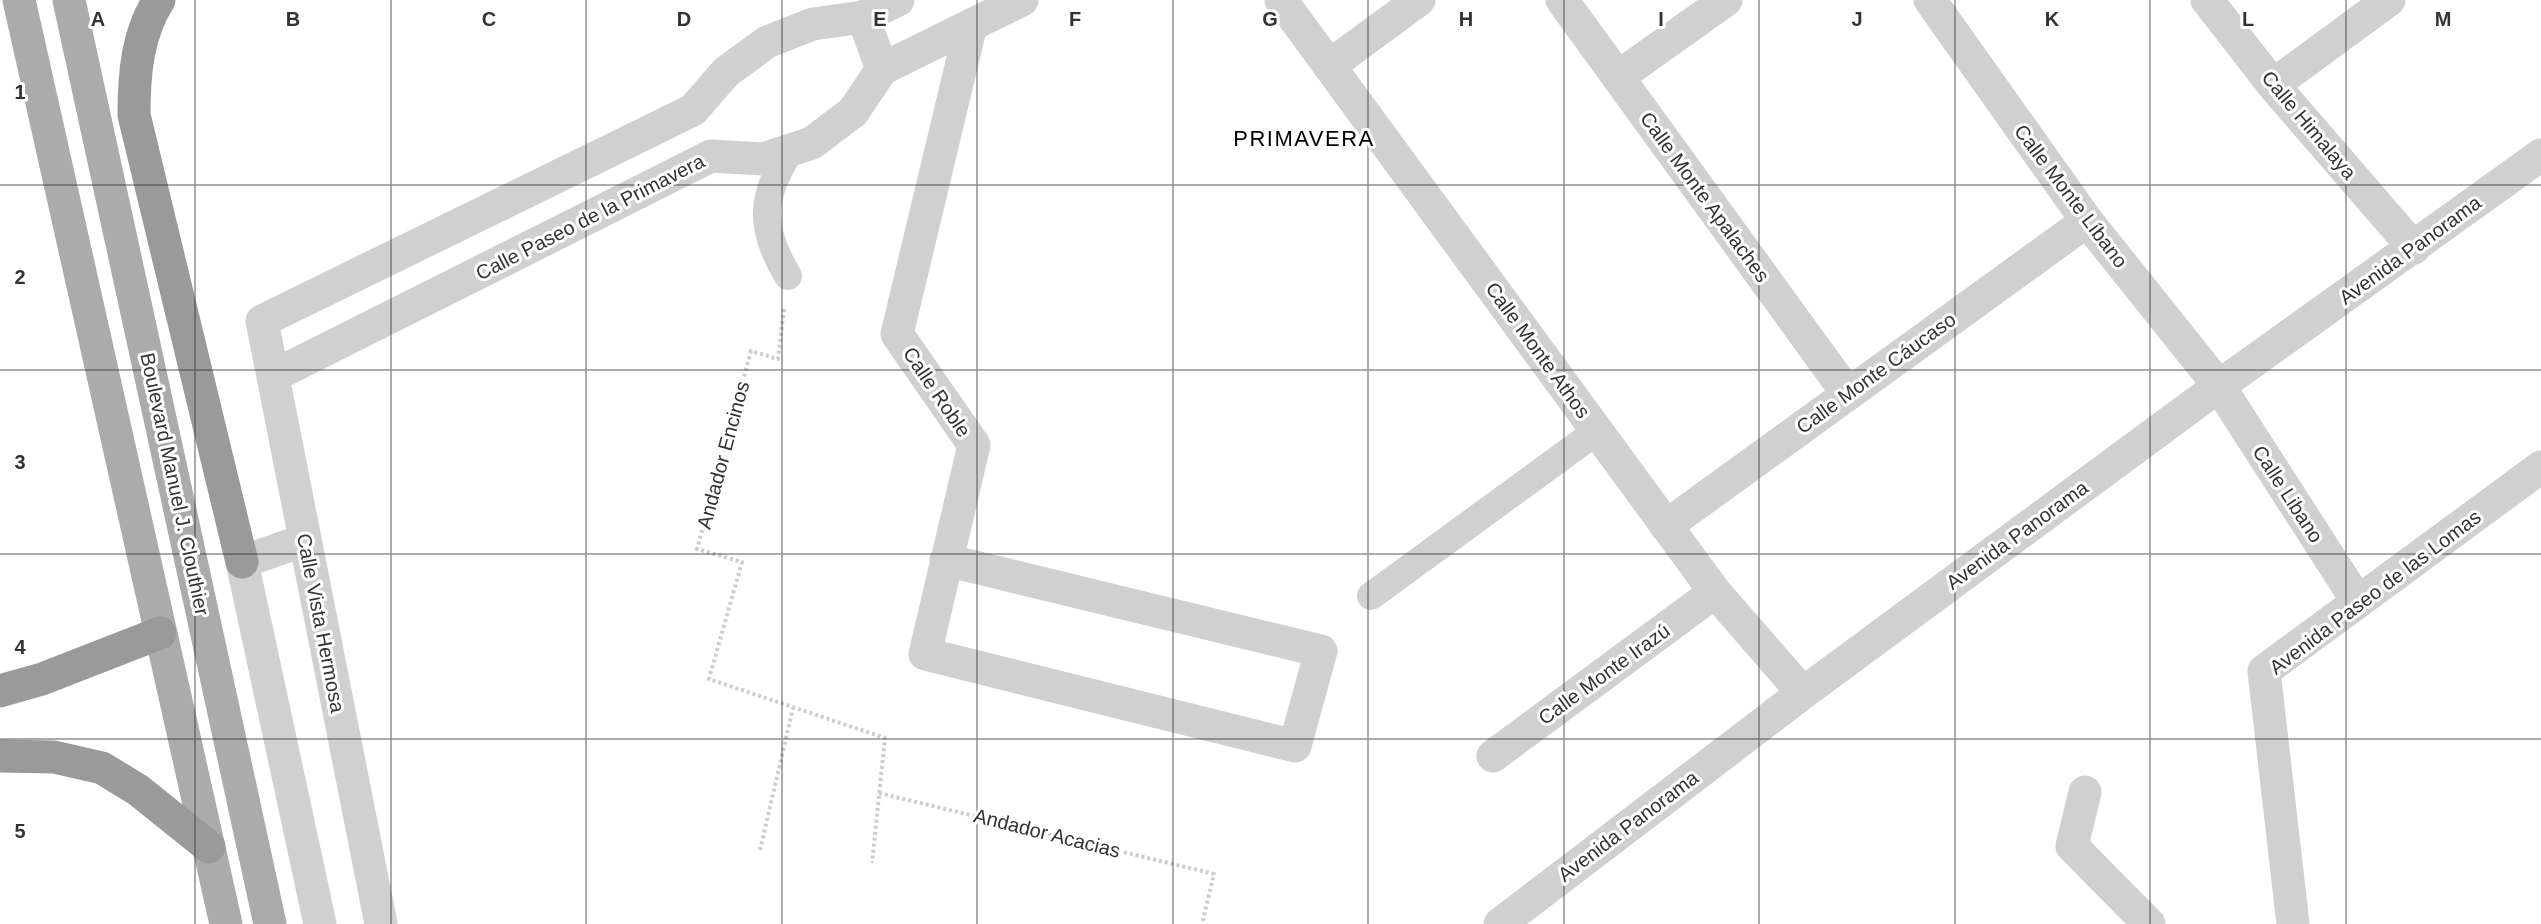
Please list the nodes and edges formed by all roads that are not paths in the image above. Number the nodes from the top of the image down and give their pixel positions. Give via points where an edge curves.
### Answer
1 (19, 0) edge
2 (69, 0) edge
3 (159, 0) edge
4 (898, 0) edge
5 (1022, 0) edge
6 (1281, 0) edge
7 (1419, 0) edge
8 (1562, 0) edge
9 (1726, 0) edge
10 (1930, 0) edge
11 (2207, 0) edge
12 (2389, 0) edge
13 (863, 17) junction
14 (971, 25) junction
15 (1329, 66) junction
16 (882, 69) junction
17 (1618, 77) junction
18 (2273, 85) junction
19 (693, 110) junction
20 (790, 151) junction
21 (2541, 155) edge
22 (711, 156) junction
23 (2087, 221) junction
24 (2414, 248) junction
25 (788, 276) road end
26 (273, 376) junction
27 (2219, 386) junction
28 (1848, 394) junction
29 (1597, 431) junction
30 (2541, 467) edge
31 (1666, 526) junction
32 (305, 540) junction
33 (946, 560) junction
34 (242, 562) junction
35 (1715, 592) junction
36 (1371, 596) dead end
37 (2358, 602) junction
38 (160, 633) junction
39 (0, 691) edge
40 (1803, 693) junction
41 (0, 756) edge
42 (1493, 756) dead end
43 (2085, 792) dead end
44 (209, 847) junction
45 (218, 924) edge
46 (226, 924) edge
47 (270, 924) edge
48 (320, 924) edge
49 (381, 924) edge
50 (1500, 924) edge
51 (2149, 924) edge
52 (2293, 924) edge

1 - 38 main road
2 - 47 main road, Boulevard Manuel J. Clouthier
3 - 34 highway via 147,17 134,72 134,115
4 - 13 street
5 - 14 street, Calle Paseo de la Primavera
6 - 15 street, Calle Monte Athos
7 - 15 street
8 - 17 street, Calle Monte Apalaches
9 - 17 street
10 - 23 street, Calle Monte Líbano
11 - 18 street, Calle Himalaya
12 - 18 street
13 - 16 street
13 - 19 street via 813,24 767,42 726,72
14 - 16 street, Calle Paseo de la Primavera
14 - 33 street, Calle Roble via 897,334 974,445
15 - 29 street, Calle Monte Athos
16 - 20 street, Calle Paseo de la Primavera via 853,112 812,143
17 - 28 street, Calle Monte Apalaches
18 - 24 street, Calle Himalaya
19 - 22 street
19 - 26 street, Calle Vista Hermosa via 262,321
20 - 22 street, Calle Paseo de la Primavera via 763,159
20 - 25 street via 775,173 767,200 767,226 774,252
21 - 24 street, Avenida Panorama
22 - 26 street, Calle Paseo de la Primavera
23 - 27 street, Calle Monte Líbano
23 - 28 street, Calle Monte Cáucaso
24 - 27 street, Avenida Panorama
26 - 32 street, Calle Vista Hermosa
27 - 37 street, Calle Libano
27 - 40 street, Avenida Panorama
28 - 31 street, Calle Monte Cáucaso
29 - 31 street, Calle Monte Athos
29 - 36 street
30 - 37 street, Avenida Paseo de las Lomas
31 - 35 street, Calle Monte Athos
32 - 34 street
32 - 49 street, Calle Vista Hermosa
33 - 33 street, Calle Roble via 925,654 1295,746 1321,651
34 - 48 street
35 - 40 street, Calle Monte Athos
35 - 42 street, Calle Monte Irazú
37 - 52 street, Avenida Paseo de las Lomas via 2265,671
38 - 39 highway via 42,679
38 - 44 main road
40 - 50 street, Avenida Panorama
41 - 44 highway via 54,757 102,768 138,790
43 - 51 street via 2072,846
44 - 45 street
44 - 46 main road

